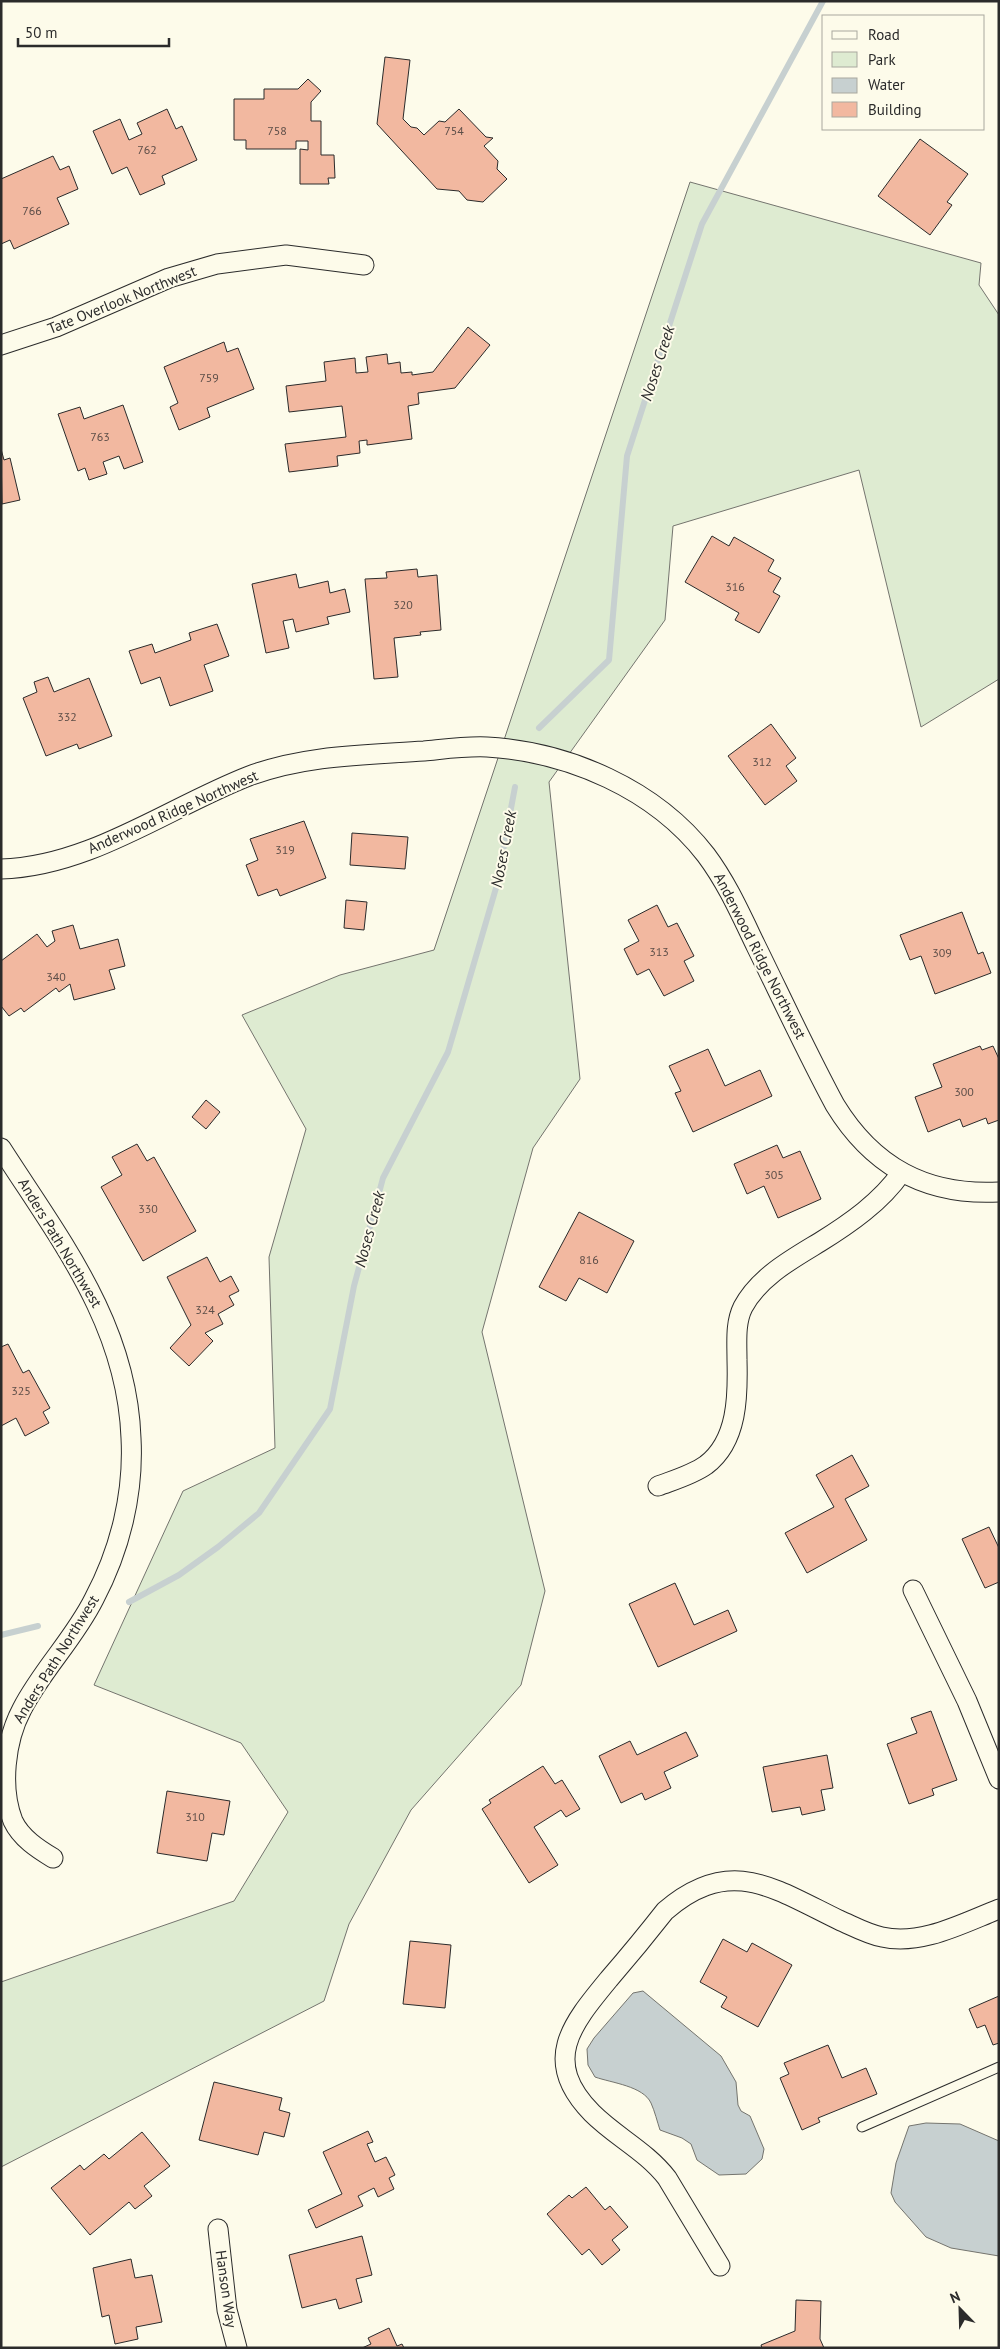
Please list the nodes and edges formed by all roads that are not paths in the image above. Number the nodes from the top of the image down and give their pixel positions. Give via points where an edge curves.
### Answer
1 (364, 266) dead end
2 (1, 345) edge
3 (1, 869) edge
4 (1, 1148) edge
5 (901, 1173) junction
6 (999, 1192) edge
7 (658, 1486) dead end
8 (913, 1590) dead end
9 (999, 1779) edge
10 (53, 1858) dead end
11 (999, 1909) edge
12 (999, 2068) edge
13 (862, 2127) dead end
14 (218, 2230) dead end
15 (720, 2266) dead end
16 (237, 2348) edge

1 - 2 street, Tate Overlook Northwest via 286,255 217,264 169,278 56,327
3 - 5 street, Anderwood Ridge Northwest via 38,865 80,853 249,776 303,761 486,747 527,752 570,763 617,783 650,802 668,815 704,853 726,886 840,1112 872,1151
4 - 10 street, Anders Path Northwest via 102,1312 118,1357 130,1423 128,1492 123,1525 113,1556 93,1601 22,1709 8,1746 4,1785 13,1822 27,1840
5 - 6 street, Anderwood Ridge Northwest via 951,1189
5 - 7 street via 857,1216 781,1266 753,1292 738,1319 737,1399 725,1443 707,1464 695,1472
8 - 9 street via 968,1701
11 - 15 street via 922,1937 882,1938 753,1882 732,1880 698,1887 665,1911 580,2014 566,2045 564,2060 571,2086 594,2115 659,2168
12 - 13 lane
14 - 16 street, Hanson Way via 227,2310

